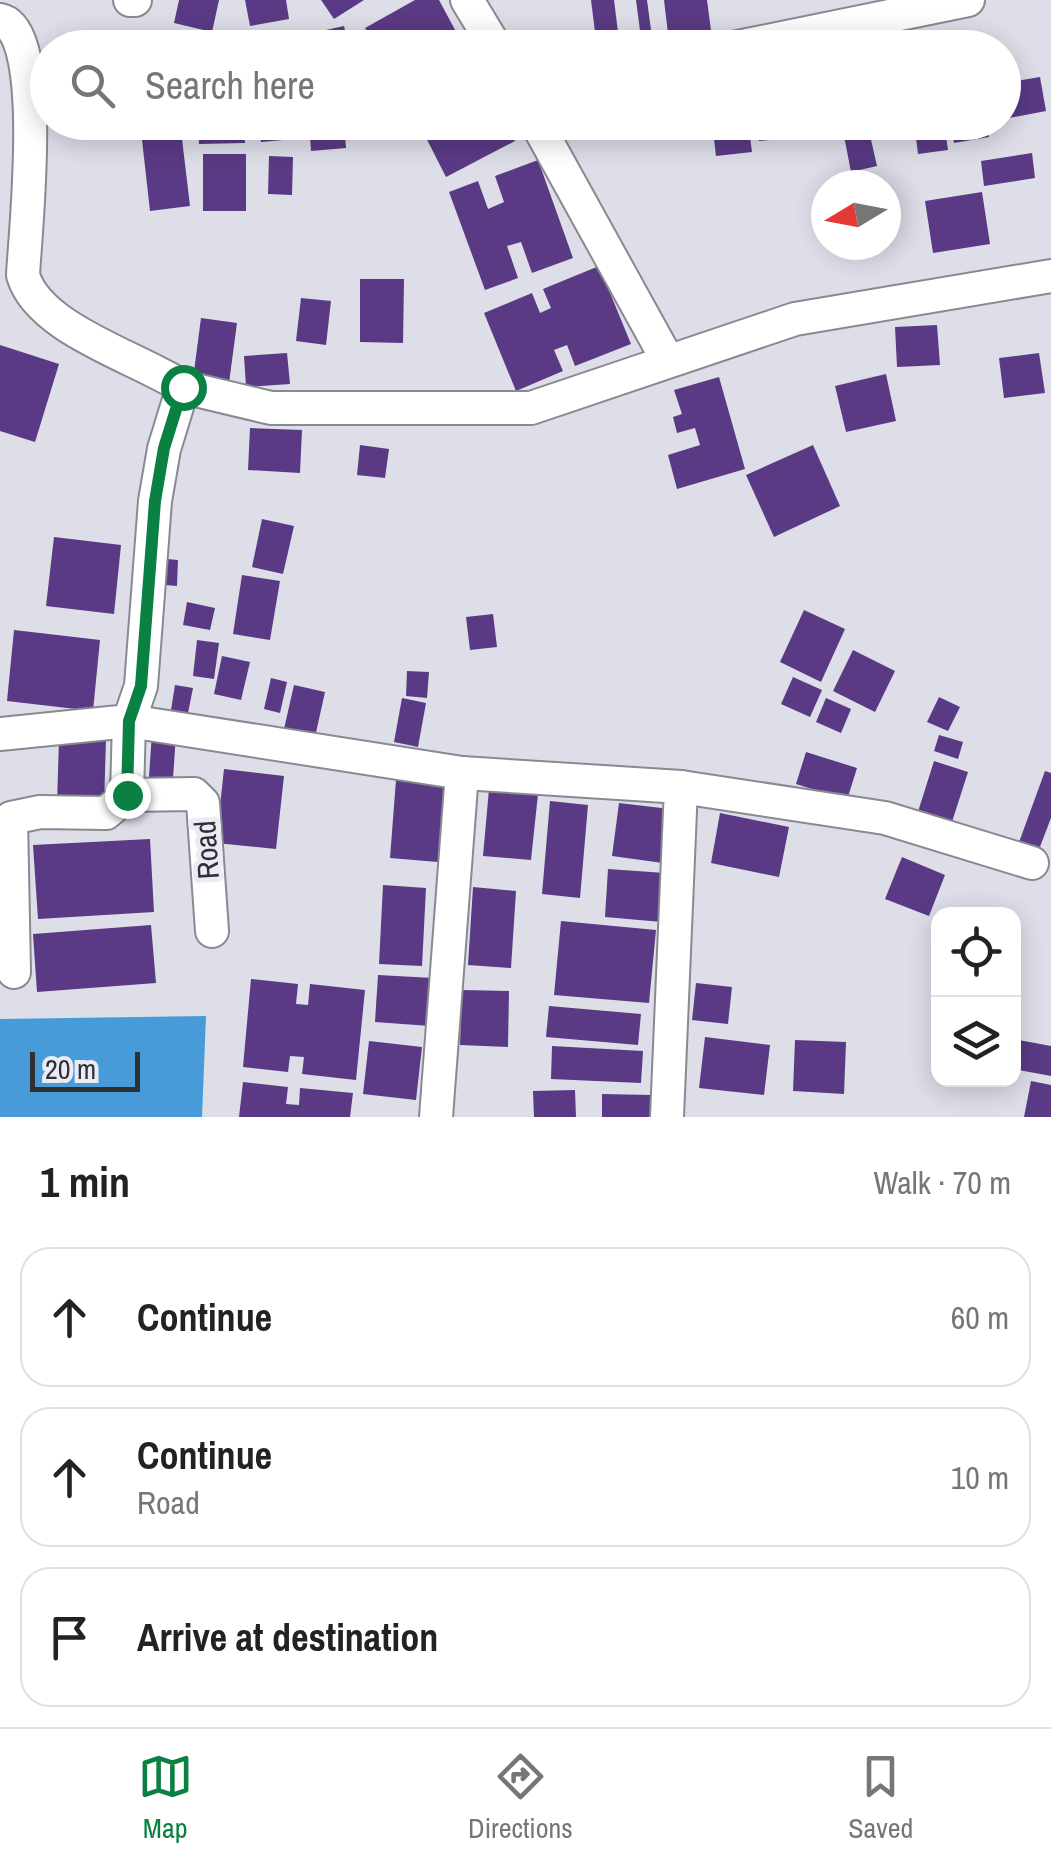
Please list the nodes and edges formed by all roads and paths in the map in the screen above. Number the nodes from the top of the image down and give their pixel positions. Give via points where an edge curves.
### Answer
1 (467, 0) edge
2 (968, 0) edge
3 (0, 20) edge
4 (485, 30) edge
5 (822, 30) edge
6 (30, 73) edge
7 (30, 105) edge
8 (546, 140) edge
9 (1051, 276) edge
10 (668, 362) junction
11 (183, 387) junction
12 (129, 721) junction
13 (0, 734) edge
14 (462, 773) junction
15 (681, 787) junction
16 (127, 795) junction
17 (1032, 863) dead end
18 (212, 931) dead end
19 (14, 972) dead end
20 (436, 1117) edge
21 (667, 1117) edge

1 - 4 street
2 - 5 street
3 - 6 street via 19,33
7 - 11 street via 24,276 29,295 58,320
8 - 10 street
9 - 10 street via 795,319
10 - 11 street via 531,408 271,408
11 - 12 street via 164,448 141,686
12 - 13 street
12 - 14 street
12 - 16 street
14 - 15 street
14 - 20 street
15 - 17 street via 885,818
15 - 21 street
16 - 18 street, Road via 194,794 203,802
16 - 19 street via 106,813 12,818

